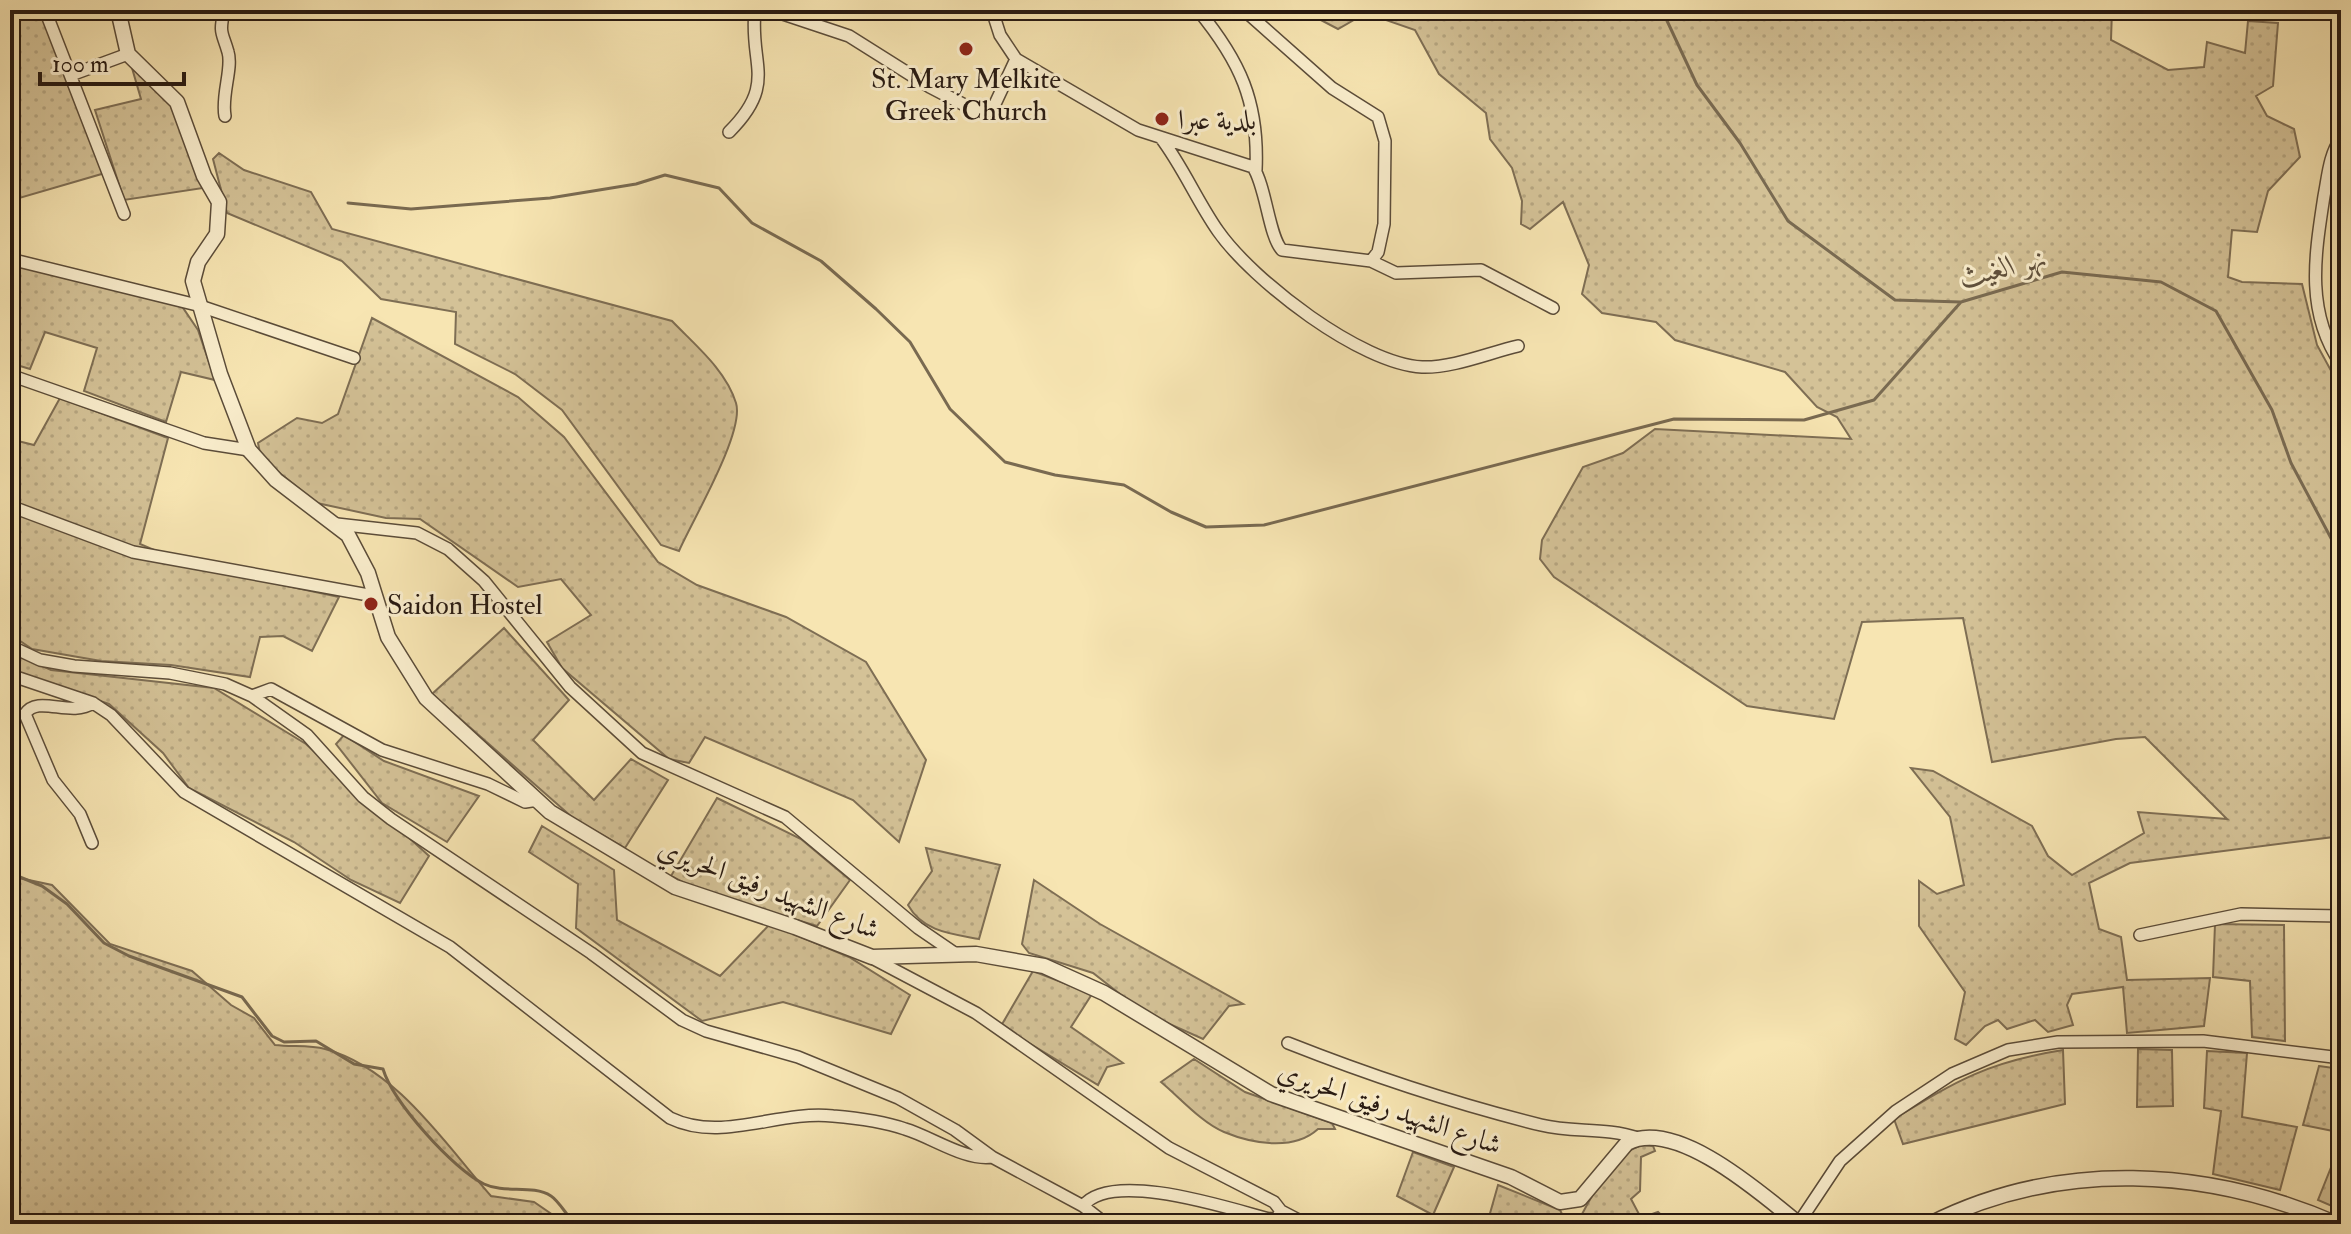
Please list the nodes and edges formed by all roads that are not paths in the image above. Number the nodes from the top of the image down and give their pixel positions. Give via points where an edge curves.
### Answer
1 (45, 10) edge
2 (118, 10) edge
3 (224, 10) edge
4 (755, 10) edge
5 (771, 10) edge
6 (992, 10) edge
7 (1198, 10) edge
8 (1244, 10) edge
9 (128, 54) junction
10 (1016, 59) junction
11 (71, 75) junction
12 (225, 116) dead end
13 (729, 132) dead end
14 (1161, 137) junction
15 (2341, 138) edge
16 (1256, 170) junction
17 (124, 214) dead end
18 (10, 259) edge
19 (1371, 261) junction
20 (197, 305) junction
21 (1553, 308) dead end
22 (1518, 346) dead end
23 (354, 358) dead end
24 (2341, 364) edge
25 (10, 375) edge
26 (249, 450) junction
27 (10, 506) edge
28 (337, 524) junction
29 (374, 596) junction
30 (10, 646) edge
31 (10, 675) edge
32 (252, 696) junction
33 (93, 703) junction
34 (538, 800) junction
35 (92, 843) dead end
36 (2341, 916) edge
37 (2140, 935) dead end
38 (956, 954) junction
39 (872, 957) junction
40 (1288, 1043) dead end
41 (2341, 1058) edge
42 (1638, 1138) junction
43 (992, 1157) junction
44 (1083, 1206) junction
45 (1281, 1211) junction
46 (1106, 1224) edge
47 (1306, 1224) edge
48 (1798, 1224) edge
49 (1930, 1224) edge
50 (2337, 1224) edge

1 - 11 street
2 - 9 street
3 - 12 street via 220,38 229,54
4 - 13 street via 760,81
5 - 10 street via 849,36 976,111 995,104
6 - 10 street
7 - 16 street via 1243,76 1258,143
8 - 19 street via 1332,88 1378,117 1385,141 1384,224
9 - 11 street
9 - 20 street, شارع الشهيد رفيق الحريري via 177,102 219,202 217,234 194,273
10 - 14 street via 1138,130
11 - 17 street
14 - 16 street via 1241,160
14 - 22 street via 1225,241 1292,302 1353,345 1423,367
15 - 24 street via 2328,168 2313,280 2326,338
16 - 19 street via 1278,247
18 - 20 street
19 - 21 street via 1396,273 1481,270
20 - 23 street
20 - 26 street, شارع الشهيد رفيق الحريري
25 - 26 street via 204,443
26 - 28 street, شارع الشهيد رفيق الحريري via 276,480
27 - 29 street via 133,552
28 - 29 street, شارع الشهيد رفيق الحريري via 359,553
28 - 38 street via 417,533 448,549 484,581 570,687 642,753 785,817
29 - 34 street, شارع الشهيد رفيق الحريري via 388,637 426,698
30 - 32 street via 40,660 170,673 225,684
31 - 33 street
32 - 34 street via 275,690 382,750 488,784 525,802
32 - 43 street via 307,735 363,797 391,819 682,1020 874,1087 943,1122
33 - 35 street via 78,710 38,706 25,714 53,780 80,814
33 - 43 street via 111,715 184,792 450,947 670,1118 705,1130 787,1116 829,1115 890,1124 974,1156
34 - 39 street, شارع الشهيد رفيق الحريري via 565,824 675,887
36 - 37 street via 2241,914
38 - 39 street, شارع الشهيد رفيق الحريري
38 - 42 street, شارع الشهيد رفيق الحريري via 1011,958 1066,974 1271,1094 1511,1177 1565,1203 1580,1199 1618,1150
39 - 45 street via 976,1013 1169,1148 1274,1202
40 - 42 street via 1478,1109 1561,1129 1609,1130
41 - 48 street via 2203,1041 2058,1042 2008,1050 1952,1074 1896,1111 1840,1161
42 - 48 street via 1658,1137 1699,1153
43 - 44 street
44 - 45 street via 1101,1194 1139,1192 1204,1201 1269,1219
44 - 46 street
45 - 47 street
49 - 50 street via 2019,1191 2138,1177 2244,1191

